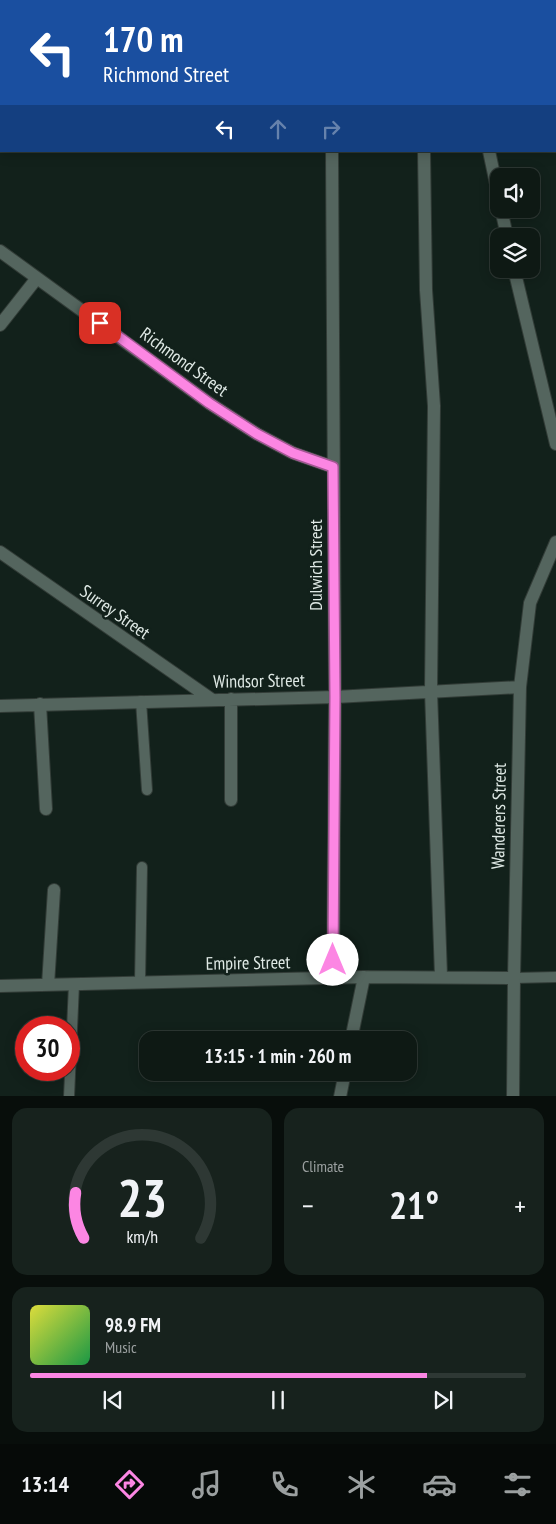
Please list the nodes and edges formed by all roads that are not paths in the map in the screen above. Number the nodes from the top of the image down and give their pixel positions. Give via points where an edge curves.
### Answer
1 (332, 152) edge
2 (424, 152) edge
3 (489, 152) edge
4 (493, 168) edge
5 (0, 251) edge
6 (37, 278) junction
7 (516, 278) edge
8 (0, 325) edge
9 (556, 444) edge
10 (333, 467) junction
11 (556, 542) edge
12 (0, 552) edge
13 (520, 686) junction
14 (431, 691) junction
15 (335, 697) junction
16 (230, 699) junction
17 (211, 700) junction
18 (141, 701) junction
19 (40, 704) junction
20 (0, 706) edge
21 (147, 790) dead end
22 (231, 800) dead end
23 (46, 809) dead end
24 (142, 867) dead end
25 (54, 890) dead end
26 (441, 976) junction
27 (364, 977) junction
28 (556, 977) edge
29 (514, 978) junction
30 (333, 979) junction
31 (140, 982) junction
32 (74, 984) junction
33 (48, 985) junction
34 (0, 986) edge
35 (353, 1031) edge
36 (343, 1081) edge
37 (69, 1096) edge
38 (340, 1096) edge
39 (513, 1096) edge

1 - 10 street, Dulwich Street
2 - 14 street via 426,290 434,406
3 - 4 street
5 - 6 street, Richmond Street
6 - 8 street
6 - 10 street, Richmond Street via 257,434 293,453
7 - 9 street
10 - 15 street, Dulwich Street
11 - 13 street, Wanderers Street via 530,603
12 - 17 street, Surrey Street
13 - 14 street, Windsor Street
13 - 29 street, Wanderers Street
14 - 15 street, Windsor Street
14 - 26 street
15 - 16 street, Windsor Street
15 - 30 street, Dulwich Street
16 - 17 street, Windsor Street
16 - 22 street
17 - 18 street, Windsor Street
18 - 19 street, Windsor Street
18 - 21 lane
19 - 20 street, Windsor Street
19 - 23 street
24 - 31 lane
25 - 33 street
26 - 27 street, Empire Street
26 - 29 street, Empire Street
27 - 30 street, Empire Street
27 - 35 street
28 - 29 lane, Empire Street
29 - 39 street, Wanderers Street
30 - 31 street, Empire Street
31 - 32 street, Empire Street
32 - 33 street, Empire Street
32 - 37 lane
33 - 34 street, Empire Street
36 - 38 street

